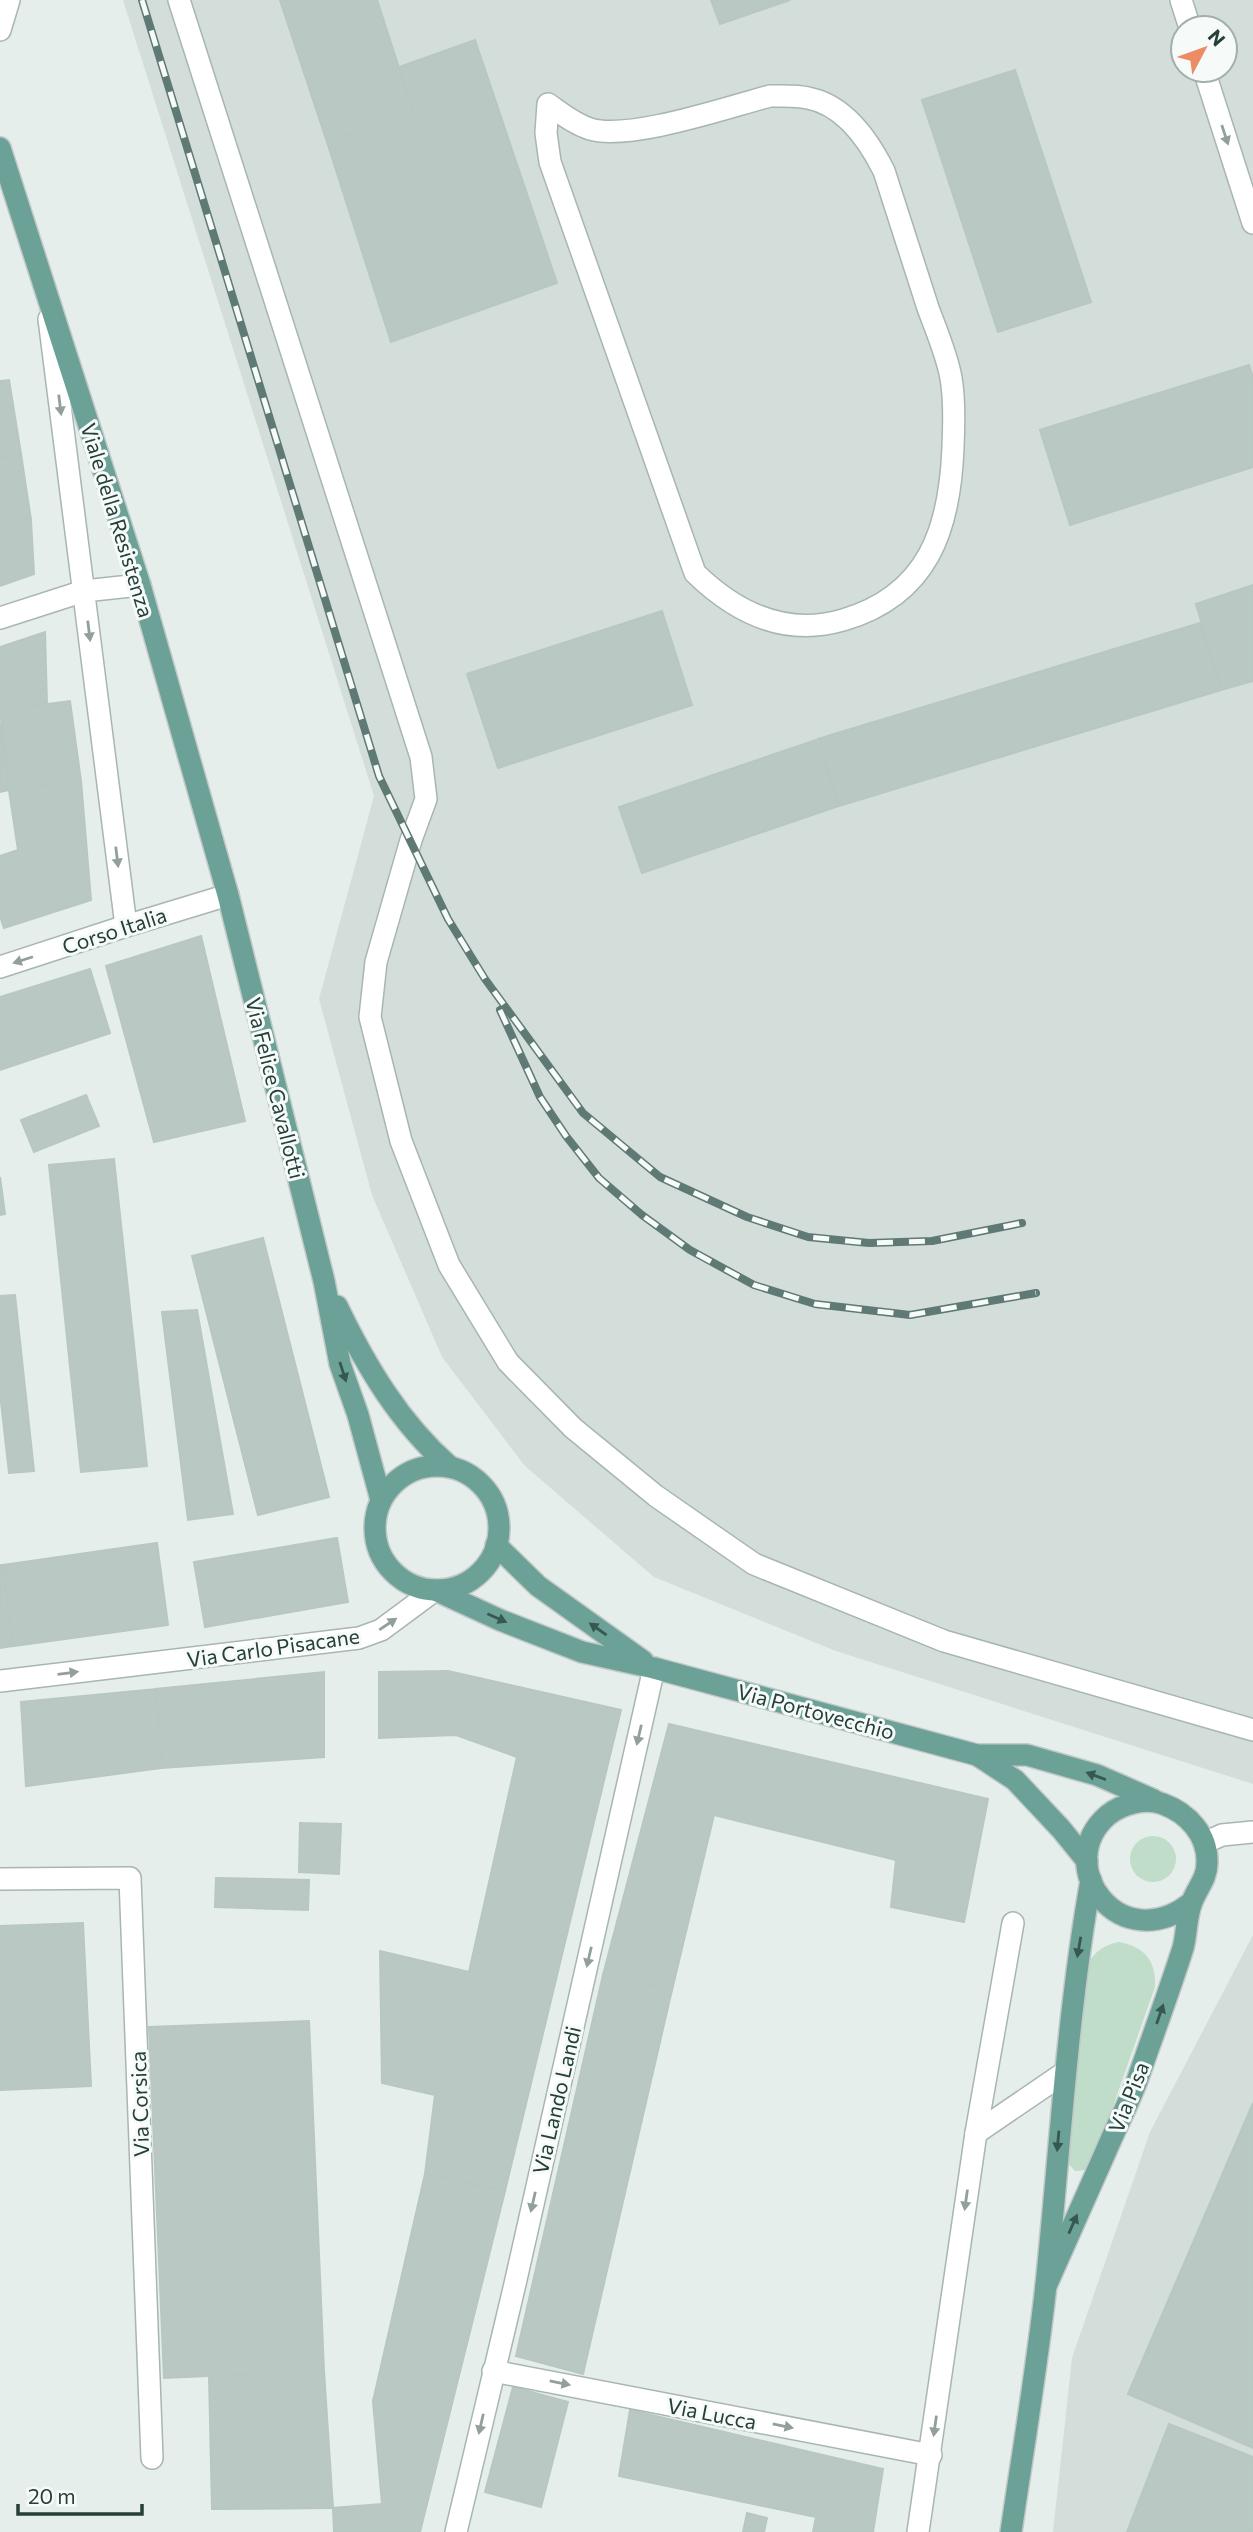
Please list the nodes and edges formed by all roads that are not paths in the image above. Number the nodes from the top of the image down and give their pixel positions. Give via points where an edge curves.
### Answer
1 (9, 0) edge
2 (179, 0) edge
3 (0, 30) edge
4 (1208, 84) edge
5 (0, 148) edge
6 (1253, 223) edge
7 (46, 289) junction
8 (952, 464) joint
9 (140, 585) junction
10 (84, 591) junction
11 (0, 618) edge
12 (228, 895) junction
13 (126, 926) junction
14 (0, 967) edge
15 (324, 1281) junction
16 (449, 1466) junction
17 (381, 1500) junction
18 (496, 1545) junction
19 (435, 1590) junction
20 (654, 1668) junction
21 (0, 1681) edge
22 (1253, 1730) edge
23 (977, 1755) junction
24 (1159, 1802) junction
25 (1253, 1832) edge
26 (1204, 1843) junction
27 (1089, 1870) junction
28 (0, 1879) edge
29 (1192, 1902) junction
30 (1013, 1923) dead end
31 (1064, 2073) junction
32 (976, 2133) junction
33 (1046, 2286) junction
34 (493, 2371) junction
35 (931, 2455) junction
36 (152, 2458) dead end
37 (456, 2532) edge
38 (918, 2532) edge
39 (1011, 2532) edge

1 - 3 street
2 - 22 street via 421,757 426,799 376,962 370,1017 401,1141 449,1265 501,1351 573,1428 656,1496 754,1564 944,1641
4 -> 6 street
5 - 7 main road, Viale della Resistenza
7 - 9 main road, Viale della Resistenza
7 -> 10 street
8 - 8 street via 951,378 884,171 854,125 809,97 770,96 611,132 589,129 548,104 550,162 695,573 713,591 758,618 783,624 835,623 884,603 914,576 936,543 945,518
9 - 10 street
9 - 12 main road, Viale della Resistenza
10 - 11 street
10 -> 13 street
12 - 13 street, Corso Italia
12 - 15 main road, Via Felice Cavallotti
13 -> 14 street, Corso Italia
15 - 16 main road, Via Felice Cavallotti via 384,1392 422,1442
15 -> 17 main road, Via Felice Cavallotti via 340,1364
16 - 17 main road via 428,1465 409,1472 392,1483
16 - 18 main road, Via Felice Cavallotti via 484,1487 499,1525
17 - 19 main road, Via Felice Cavallotti via 375,1520 376,1541 384,1560 415,1586
18 - 19 main road via 474,1578
20 -> 18 main road via 538,1586
19 -> 20 main road via 582,1652
21 -> 19 street, Via Carlo Pisacane via 359,1638 381,1630
20 - 23 main road, Via Portovecchio
20 -> 34 street, Via Lando Landi
24 -> 23 main road, Via Portovecchio via 1097,1775 1027,1755
23 - 27 main road, Via Portovecchio via 1015,1780 1061,1829
24 - 26 main road via 1194,1824
24 - 27 main road via 1124,1805 1109,1815 1094,1835
25 - 26 street via 1222,1835
26 - 29 main road via 1203,1884
27 - 29 main road via 1098,1896 1126,1917 1162,1919
27 -> 31 main road, Via Pisa
28 - 36 street, Via Corsica via 130,1878
33 -> 29 main road, Via Pisa via 1136,2083 1184,1946
30 - 32 street
31 - 32 street
31 -> 33 main road, Via Pisa
32 -> 35 street
33 - 39 main road, Via Pisa
34 -> 35 street, Via Lucca
34 -> 37 street, Via Lando Landi
35 - 38 street

